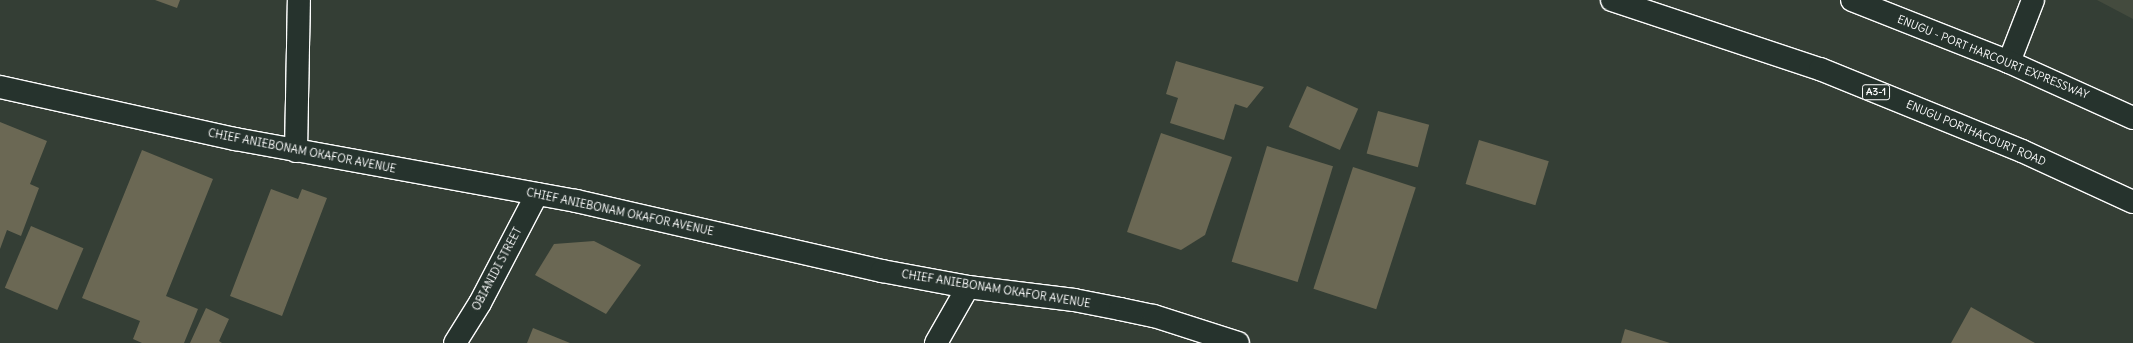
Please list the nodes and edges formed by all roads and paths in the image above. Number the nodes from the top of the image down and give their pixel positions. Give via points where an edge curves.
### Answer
1 (299, 0) edge
2 (1612, 0) edge
3 (1852, 0) edge
4 (2033, 0) edge
5 (2009, 62) junction
6 (0, 87) edge
7 (2133, 118) edge
8 (296, 151) junction
9 (537, 194) junction
10 (2133, 202) edge
11 (968, 287) junction
12 (455, 343) edge
13 (936, 343) edge
14 (1238, 343) edge

1 - 8 main road
2 - 10 main road, ENUGU PORTHACOURT ROAD / A3-1 via 1820,69 2022,151
3 - 5 main road, ENUGU - PORT HARCOURT EXPRESSWAY
4 - 5 main road
5 - 7 main road, ENUGU - PORT HARCOURT EXPRESSWAY
6 - 8 main road, CHIEF ANIEBONAM OKAFOR AVENUE
8 - 9 main road, CHIEF ANIEBONAM OKAFOR AVENUE
9 - 11 main road, CHIEF ANIEBONAM OKAFOR AVENUE via 882,271
9 - 12 main road, OBIANIDI STREET via 480,303
11 - 13 main road
11 - 14 main road, CHIEF ANIEBONAM OKAFOR AVENUE via 1074,300 1127,310

